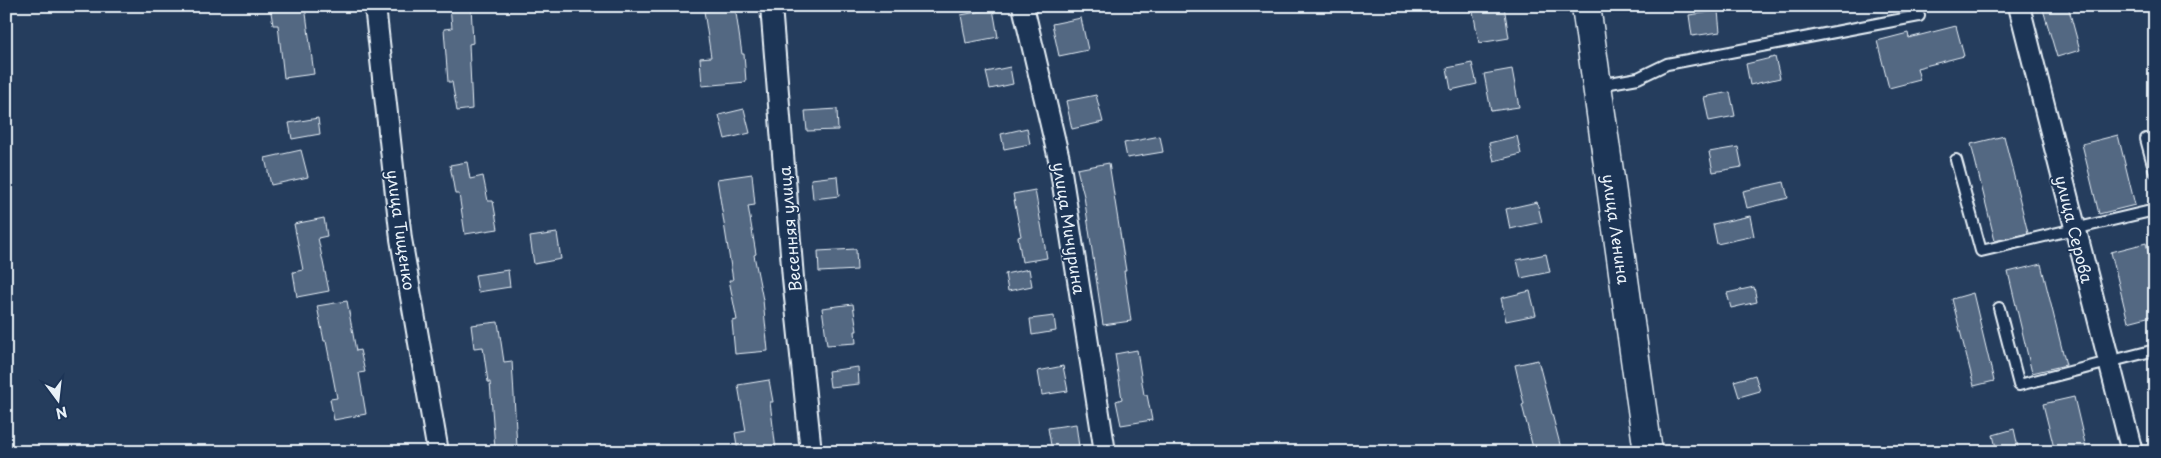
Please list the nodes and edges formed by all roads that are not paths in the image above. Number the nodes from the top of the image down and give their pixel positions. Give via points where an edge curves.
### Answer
1 (375, 6) edge
2 (771, 6) edge
3 (1023, 6) edge
4 (1586, 6) edge
5 (2019, 6) edge
6 (1919, 16) dead end
7 (1597, 85) junction
8 (2146, 138) dead end
9 (1956, 160) dead end
10 (2155, 172) edge
11 (2155, 210) edge
12 (2075, 228) junction
13 (1999, 308) dead end
14 (2155, 350) edge
15 (2109, 362) junction
16 (438, 452) edge
17 (811, 452) edge
18 (1105, 452) edge
19 (1648, 452) edge
20 (2132, 452) edge

1 - 16 street, улица Тищенко via 401,239
2 - 17 street, Весенняя улица
3 - 18 street, улица Мичурина via 1059,159
4 - 7 main road, улица Ленина
5 - 12 street, улица Серова
6 - 7 lane via 1667,64 1638,78
7 - 19 main road, улица Ленина
8 - 10 lane
9 - 12 lane via 1981,251
11 - 12 lane
12 - 15 street, улица Серова
13 - 15 lane via 2019,385
14 - 15 lane
15 - 20 street, улица Серова

